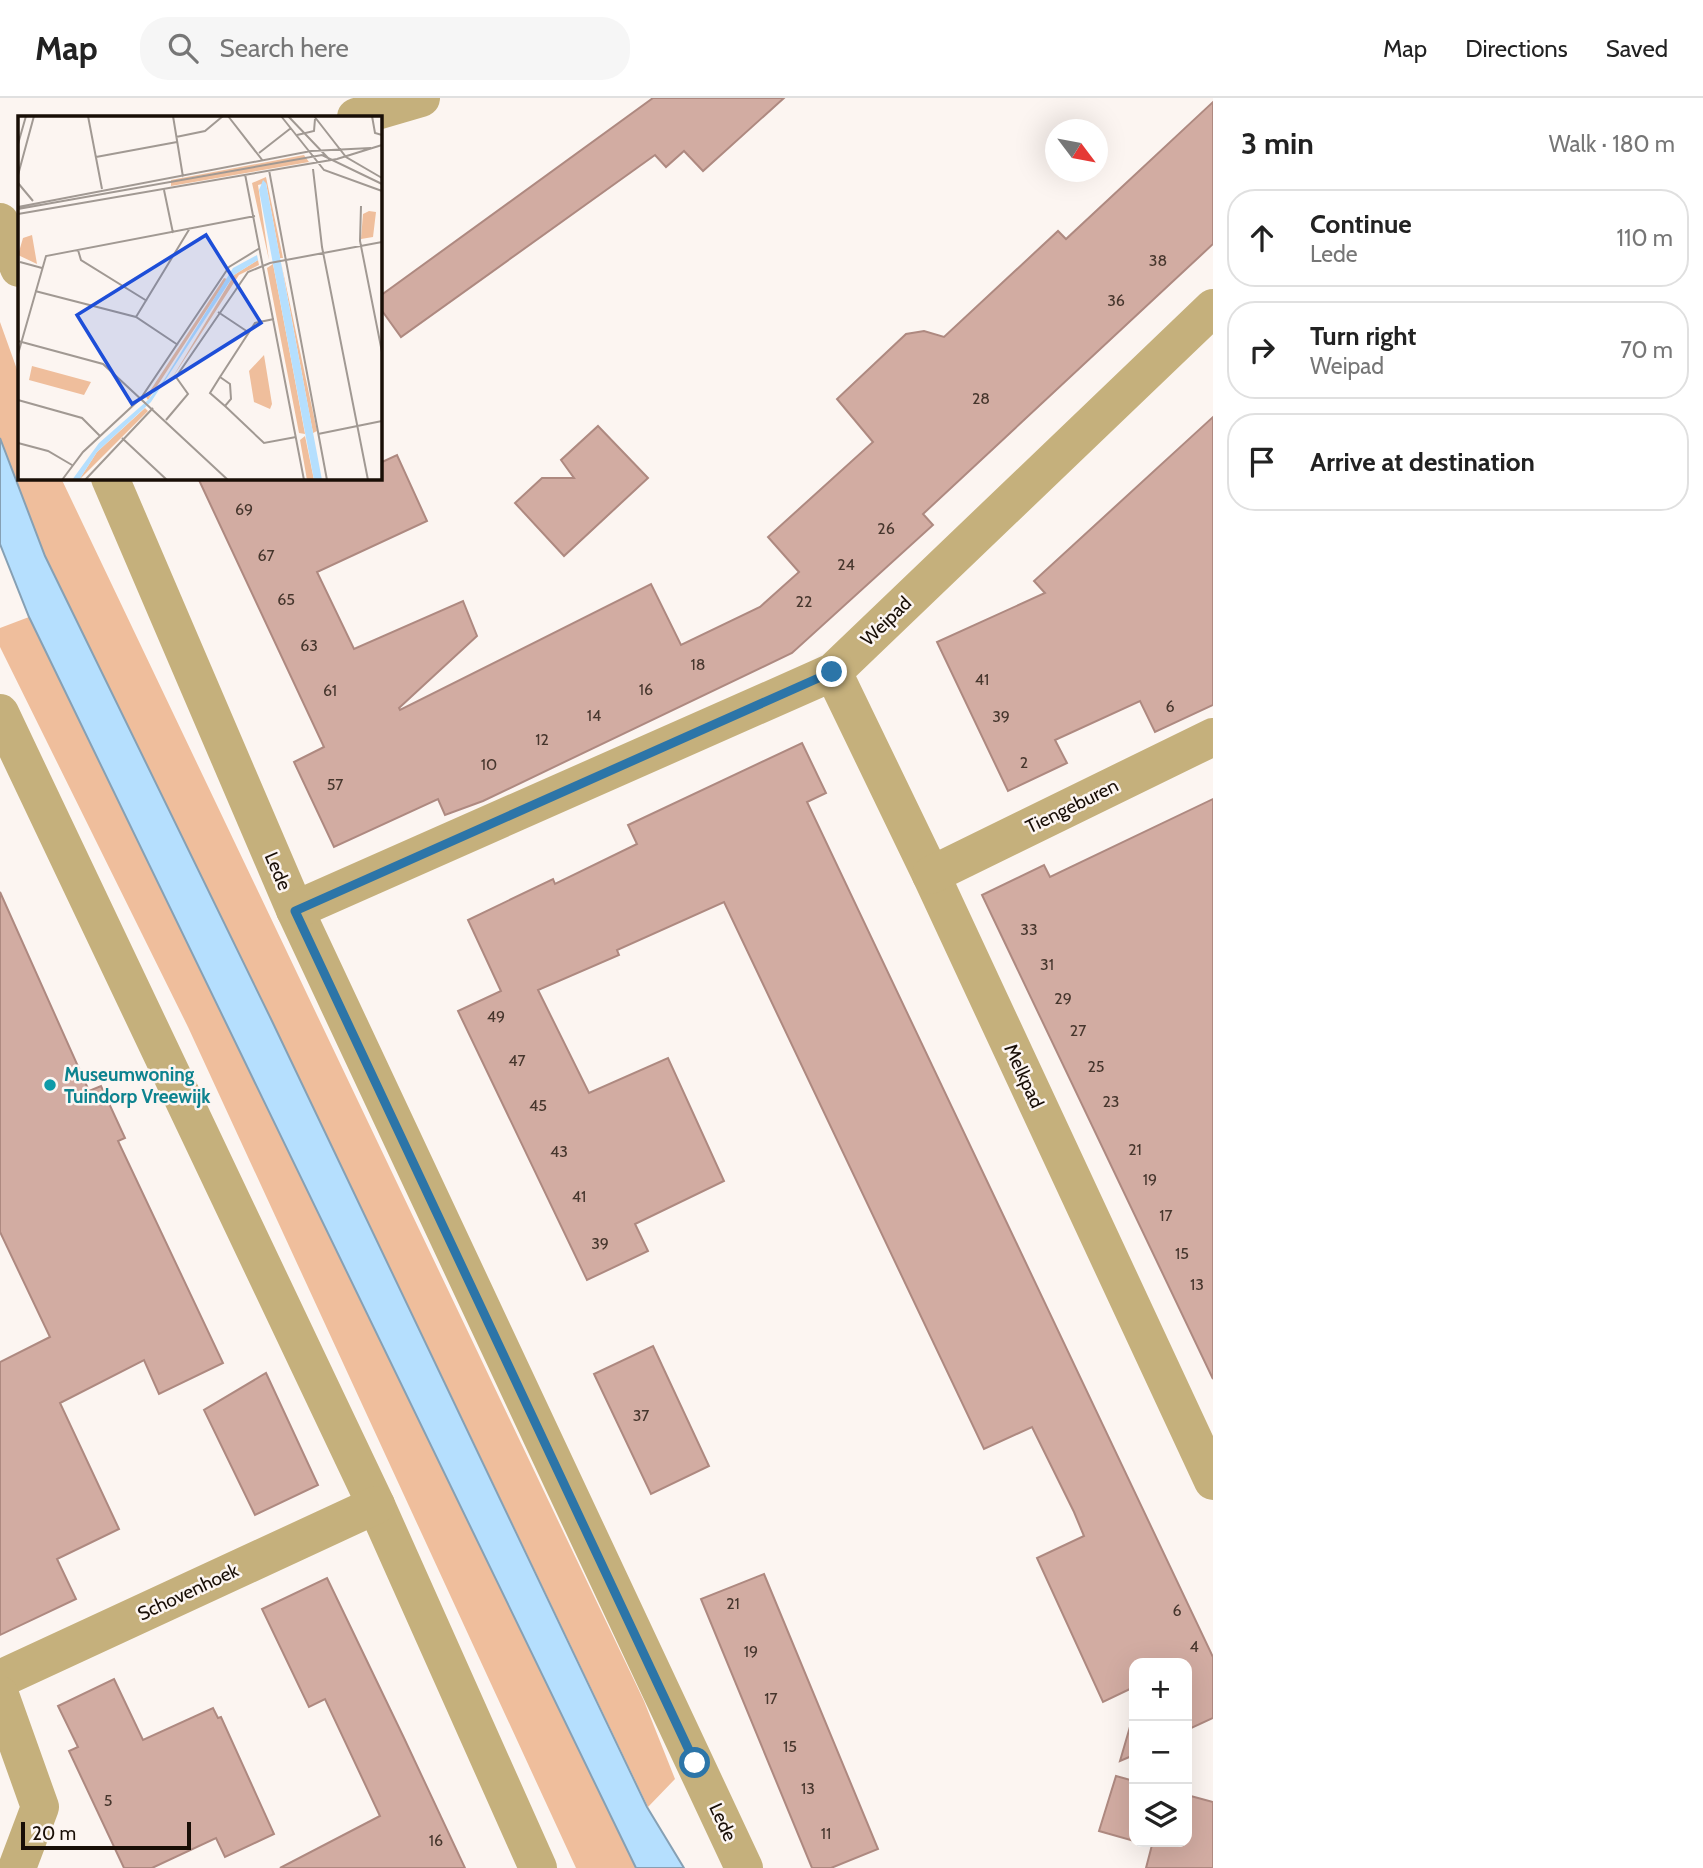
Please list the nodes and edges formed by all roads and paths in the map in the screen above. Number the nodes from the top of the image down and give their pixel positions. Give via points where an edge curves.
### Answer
1 (421, 98) edge
2 (359, 116) edge
3 (18, 218) edge
4 (0, 223) edge
5 (18, 266) edge
6 (1213, 308) edge
7 (111, 480) edge
8 (832, 672) junction
9 (0, 713) edge
10 (1213, 737) edge
11 (931, 875) junction
12 (295, 911) junction
13 (1213, 1481) edge
14 (376, 1505) junction
15 (0, 1679) edge
16 (0, 1695) edge
17 (17, 1868) edge
18 (538, 1868) edge
19 (744, 1868) edge

1 - 2 street
3 - 4 street
4 - 5 street
6 - 8 street, Weipad
7 - 12 street, Lede
8 - 11 street, Melkpad
8 - 12 street, Weipad
9 - 14 street
10 - 11 street, Tiengeburen
11 - 13 street, Melkpad
12 - 19 street, Lede
14 - 15 street, Schovenhoek
14 - 18 street
16 - 17 street via 40,1807

